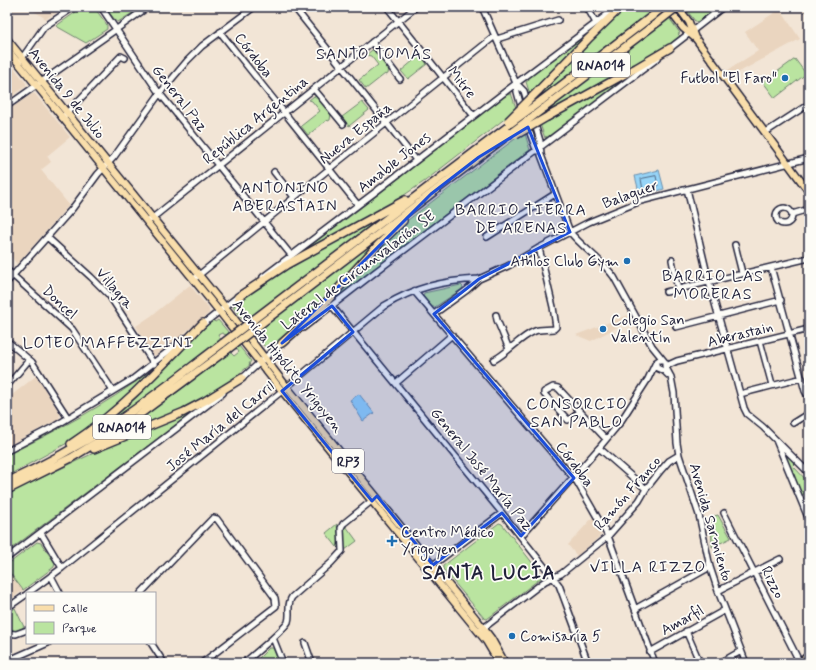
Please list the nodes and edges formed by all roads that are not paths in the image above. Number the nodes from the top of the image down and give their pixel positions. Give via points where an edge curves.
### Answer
1 (74, 7) edge
2 (101, 7) edge
3 (148, 7) edge
4 (254, 7) edge
5 (294, 7) edge
6 (387, 7) edge
7 (416, 7) edge
8 (482, 7) edge
9 (587, 7) edge
10 (617, 7) edge
11 (621, 7) edge
12 (665, 7) edge
13 (677, 7) edge
14 (723, 7) edge
15 (655, 19) junction
16 (558, 20) dead end
17 (399, 21) junction
18 (596, 23) junction
19 (116, 29) junction
20 (220, 32) junction
21 (690, 32) junction
22 (496, 38) junction
23 (7, 39) edge
24 (372, 42) junction
25 (670, 48) junction
26 (7, 49) edge
27 (125, 58) dead end
28 (20, 61) junction
29 (341, 67) junction
30 (400, 78) dead end
31 (443, 78) junction
32 (516, 83) junction
33 (39, 84) junction
34 (314, 89) junction
35 (160, 93) junction
36 (809, 104) edge
37 (7, 106) edge
38 (284, 112) junction
39 (473, 115) junction
40 (64, 116) junction
41 (386, 123) junction
42 (509, 123) junction
43 (343, 124) dead end
44 (766, 132) junction
45 (513, 134) junction
46 (538, 148) junction
47 (809, 158) edge
48 (416, 160) junction
49 (788, 163) junction
50 (218, 165) junction
51 (106, 166) junction
52 (329, 169) junction
53 (274, 172) dead end
54 (434, 182) junction
55 (687, 189) junction
56 (809, 192) edge
57 (431, 194) junction
58 (555, 194) junction
59 (294, 197) junction
60 (358, 205) junction
61 (809, 209) edge
62 (792, 214) dead end
63 (150, 220) junction
64 (264, 222) junction
65 (570, 232) junction
66 (47, 237) junction
67 (487, 238) dead end
68 (735, 245) dead end
69 (539, 248) junction
70 (291, 255) junction
71 (809, 258) edge
72 (672, 260) dead end
73 (771, 267) junction
74 (7, 270) edge
75 (742, 273) junction
76 (13, 275) junction
77 (196, 278) junction
78 (479, 279) junction
79 (7, 282) edge
80 (709, 282) junction
81 (414, 290) junction
82 (678, 290) junction
83 (666, 292) dead end
84 (238, 297) junction
85 (781, 300) junction
86 (332, 306) junction
87 (222, 309) junction
88 (434, 314) junction
89 (496, 315) dead end
90 (718, 316) junction
91 (203, 323) junction
92 (255, 323) junction
93 (676, 327) dead end
94 (809, 329) edge
95 (353, 332) junction
96 (790, 334) junction
97 (452, 335) junction
98 (7, 340) edge
99 (760, 341) junction
100 (282, 343) junction
101 (226, 346) junction
102 (652, 346) junction
103 (509, 349) junction
104 (728, 350) junction
105 (265, 357) junction
106 (29, 360) junction
107 (494, 360) dead end
108 (260, 363) junction
109 (656, 363) junction
110 (154, 364) junction
111 (663, 365) junction
112 (242, 378) junction
113 (802, 378) junction
114 (648, 379) junction
115 (396, 383) junction
116 (7, 386) edge
117 (772, 386) junction
118 (285, 389) junction
119 (113, 391) junction
120 (740, 394) junction
121 (809, 398) edge
122 (580, 412) junction
123 (809, 413) edge
124 (68, 418) junction
125 (793, 423) dead end
126 (606, 439) junction
127 (775, 439) junction
128 (599, 448) junction
129 (7, 451) edge
130 (679, 455) junction
131 (50, 469) junction
132 (26, 472) junction
133 (809, 473) edge
134 (574, 478) junction
135 (7, 482) edge
136 (646, 489) junction
137 (7, 490) edge
138 (374, 499) junction
139 (502, 513) junction
140 (724, 513) dead end
141 (809, 520) edge
142 (40, 533) junction
143 (521, 536) junction
144 (608, 536) junction
145 (7, 558) edge
146 (780, 559) dead end
147 (430, 567) junction
148 (62, 568) junction
149 (710, 568) junction
150 (754, 573) junction
151 (51, 576) junction
152 (553, 577) junction
153 (718, 591) junction
154 (28, 592) edge
155 (59, 592) edge
156 (142, 592) edge
157 (26, 594) edge
158 (7, 608) edge
159 (635, 609) junction
160 (725, 610) junction
161 (26, 630) edge
162 (481, 630) junction
163 (686, 631) junction
164 (7, 632) edge
165 (273, 638) junction
166 (305, 643) dead end
167 (46, 644) edge
168 (152, 644) edge
169 (741, 651) junction
170 (650, 652) junction
171 (807, 659) edge
172 (7, 661) edge
173 (164, 663) edge
174 (202, 663) edge
175 (244, 663) edge
176 (283, 663) edge
177 (312, 663) edge
178 (499, 663) edge
179 (505, 663) edge
180 (588, 663) edge
181 (655, 663) edge
182 (700, 663) edge
183 (720, 663) edge
184 (746, 663) edge
185 (800, 663) edge

1 - 28 street via 44,28
2 - 19 street, General Paz
3 - 19 street
4 - 20 street
5 - 29 street
6 - 17 street, Mitre
7 - 17 street, República Argentina
8 - 22 street
9 - 18 street
10 - 18 street, Amable Jones
11 - 42 highway, bridge via 593,33
12 - 15 highway, RNA014
12 - 21 main road
13 - 15 highway, RNA014, bridge
13 - 21 main road via 689,22
14 - 21 street, Lateral de Circunvalación SE
15 - 42 highway, RNA014, bridge
15 - 45 highway, RNA014, bridge
16 - 22 street
17 - 24 street, República Argentina
17 - 31 street, Mitre
18 - 32 street, Amable Jones
19 - 33 street
19 - 35 street, General Paz
20 - 35 street via 202,46
20 - 38 street, Córdoba
21 - 25 street, Lateral de Circunvalación SE
21 - 44 main road
22 - 31 street, Nueva España
22 - 32 street
23 - 28 main road, Avenida 9 de Julio
24 - 29 street, República Argentina
24 - 30 street
25 - 45 highway, bridge
25 - 46 street, Lateral de Circunvalación SE
26 - 28 main road, Avenida 9 de Julio
27 - 40 street via 121,56
28 - 33 main road, Avenida 9 de Julio
29 - 34 street, República Argentina
29 - 41 street
31 - 39 street, Mitre
31 - 41 street, Nueva España
32 - 39 street, Amable Jones
32 - 46 street via 516,92
33 - 37 street
33 - 40 main road, Avenida 9 de Julio
34 - 38 street, República Argentina
34 - 43 street
35 - 50 street, General Paz
35 - 51 street
36 - 44 street
38 - 50 street, República Argentina
38 - 52 street, Córdoba
39 - 48 street, Amable Jones
40 - 51 main road, Avenida 9 de Julio
41 - 48 street
41 - 52 street, Nueva España
42 - 54 highway, RNA014
44 - 49 main road
45 - 57 highway, RNA014
46 - 58 street, Avenida Sarmiento
46 - 86 street, Lateral de Circunvalación SE
47 - 49 street, Balaguer
48 - 60 street, Amable Jones
49 - 55 street, Balaguer
49 - 56 main road
50 - 63 street, República Argentina
50 - 64 street, General Paz
51 - 63 main road, Avenida Hipólito Yrigoyen / RP3
51 - 66 street
52 - 59 street, Nueva España
52 - 60 street, Córdoba
53 - 59 street
54 - 84 highway via 286,265
54 - 92 highway, RNA014
55 - 65 street, Balaguer via 641,201
55 - 80 street
57 - 92 highway, RNA014
57 - 100 highway via 378,245 318,311
58 - 65 street, Avenida Sarmiento
58 - 67 street
59 - 64 street, Nueva España
60 - 70 street, Amable Jones
61 - 62 street
63 - 77 main road, Avenida Hipólito Yrigoyen / RP3
64 - 70 street, General Paz
64 - 77 street, Nueva España
65 - 69 street, Balaguer
65 - 102 street, Avenida Sarmiento via 609,270
66 - 76 street
66 - 110 street, Villagra via 109,295
68 - 75 street
69 - 78 street, Balaguer
69 - 103 street via 556,327 536,331
70 - 84 street, Amable Jones
71 - 73 street
72 - 82 street
73 - 75 street
73 - 85 street
74 - 76 street, Doncel
75 - 80 street
76 - 79 street
76 - 119 street, Doncel via 72,329
77 - 87 main road, Avenida Hipólito Yrigoyen / RP3
78 - 81 street, José María del Carril via 457,280
78 - 88 street, Balaguer
80 - 82 street
80 - 90 street
81 - 88 street, Córdoba
81 - 95 street, José María del Carril via 384,306
82 - 83 street
84 - 87 street, Amable Jones
85 - 90 street
85 - 96 street
86 - 95 street, General José María Paz
86 - 100 street, Lateral de Circunvalación SE
87 - 91 street, Amable Jones
87 - 105 main road, Avenida Hipólito Yrigoyen / RP3
87 - 108 main road, Avenida Hipólito Yrigoyen / RP3
88 - 97 street, Córdoba
89 - 103 street
90 - 93 street
90 - 104 street
91 - 110 street, Amable Jones
91 - 132 highway via 116,410 75,442
92 - 101 highway, RNA014, bridge
94 - 96 street, Aberastain
95 - 115 street, General José María Paz
95 - 118 street, José María del Carril
96 - 99 street, Aberastain
96 - 113 street
97 - 115 street
97 - 134 street, Córdoba
98 - 106 street
99 - 104 street, Aberastain
99 - 117 street
100 - 105 street, Lateral de Circunvalación SE
101 - 131 highway, RNA014 via 124,426
101 - 132 highway, RNA014 via 111,426
102 - 109 street, Avenida Sarmiento
102 - 111 street, Avenida Sarmiento
103 - 107 street
104 - 111 street, Aberastain
104 - 120 street
105 - 108 street, Lateral de Circunvalación SE
105 - 118 main road, Avenida Hipólito Yrigoyen / RP3
106 - 116 street
106 - 124 street
108 - 112 street, Lateral de Circunvalación SE
108 - 118 main road, Avenida Hipólito Yrigoyen / RP3
109 - 111 street via 656,367
109 - 114 street
110 - 119 street, Amable Jones
111 - 114 street
111 - 130 street, Avenida Sarmiento via 670,374 672,383
112 - 131 highway via 184,412
112 - 142 street, Lateral de Circunvalación SE
113 - 117 street
113 - 121 street
114 - 126 street
115 - 139 street, General José María Paz
117 - 120 street
118 - 138 main road, Avenida Hipólito Yrigoyen / RP3
118 - 148 street, José María del Carril
119 - 124 street, Amable Jones
120 - 127 street via 747,414
122 - 122 street via 568,420 544,392 553,387 558,388
122 - 126 street
123 - 125 street
124 - 129 street, Amable Jones
126 - 128 street
127 - 133 street
127 - 141 street
128 - 134 street
128 - 136 street
130 - 136 street, Ramón Franco via 665,466
130 - 149 street, Avenida Sarmiento via 699,515
131 - 137 highway, RNA014
132 - 135 highway, RNA014
134 - 143 street
134 - 144 street, Córdoba
136 - 144 street, Ramón Franco via 639,501
138 - 147 main road, Avenida Hipólito Yrigoyen / RP3
138 - 165 street via 343,524 342,551 292,597 288,622
139 - 143 street, General José María Paz
139 - 147 street
140 - 150 street, Rizzo
142 - 145 street, Lateral de Circunvalación SE
142 - 148 street
143 - 152 street, General José María Paz
144 - 152 street, Ramón Franco via 561,574
144 - 159 street, Córdoba
146 - 150 street
147 - 162 main road, Avenida Hipólito Yrigoyen / RP3
148 - 151 street, José María del Carril
149 - 153 street, Avenida Sarmiento
149 - 159 street
150 - 153 street
150 - 185 street, Rizzo
151 - 154 street, José María del Carril
151 - 155 street
152 - 162 street, Ramón Franco
152 - 180 street, General José María Paz via 559,585
153 - 160 street, Avenida Sarmiento
156 - 174 street via 213,518 217,519 275,598 276,606
157 - 158 street, José María del Carril
159 - 170 street, Córdoba
160 - 163 street, Amarfil
160 - 169 street, Avenida Sarmiento
161 - 164 street via 19,633
162 - 178 main road, Avenida Hipólito Yrigoyen / RP3
162 - 179 main road, Avenida Hipólito Yrigoyen / RP3
163 - 170 street, Amarfil
163 - 182 street
165 - 175 street
165 - 176 street
166 - 177 street
167 - 172 street
168 - 173 street
169 - 183 street
169 - 184 street, Avenida Sarmiento
170 - 181 street, Córdoba
171 - 185 main road

